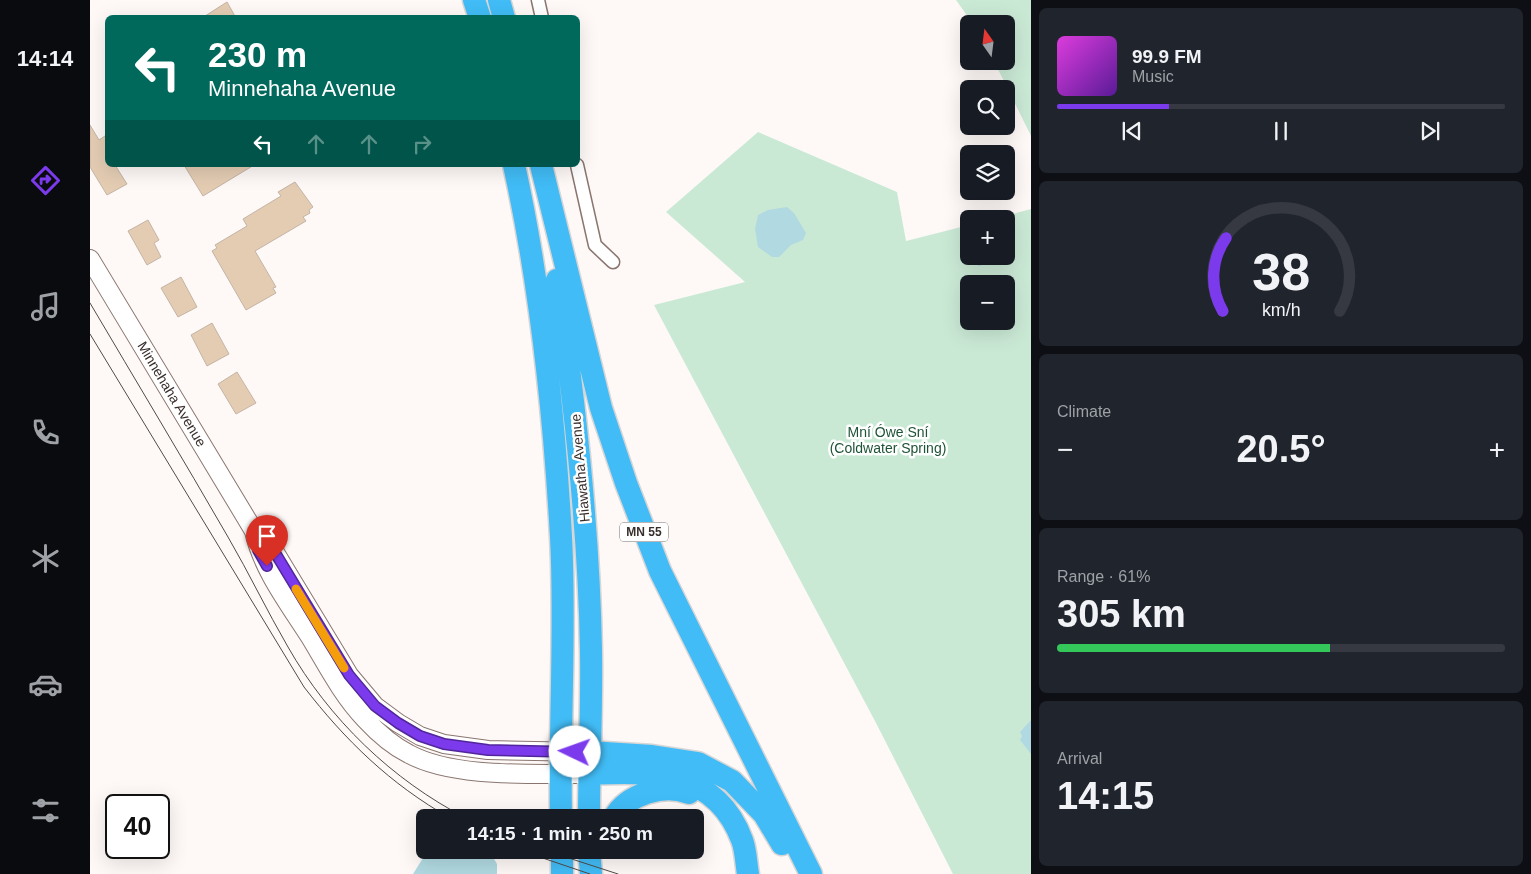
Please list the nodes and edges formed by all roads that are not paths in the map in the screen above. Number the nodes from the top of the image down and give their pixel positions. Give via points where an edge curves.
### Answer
1 (474, 0) edge
2 (499, 0) edge
3 (538, 0) edge
4 (479, 15) edge
5 (503, 15) edge
6 (541, 15) edge
7 (514, 167) edge
8 (540, 167) edge
9 (541, 167) edge
10 (577, 167) edge
11 (90, 259) edge
12 (613, 262) dead end
13 (561, 763) junction
14 (589, 763) junction
15 (561, 809) edge
16 (589, 809) edge
17 (622, 809) edge
18 (726, 811) junction
19 (562, 859) edge
20 (590, 859) edge
21 (602, 859) edge
22 (562, 874) edge
23 (591, 874) edge
24 (601, 874) edge
25 (748, 874) edge
26 (801, 874) edge
27 (812, 874) edge

1 - 4 highway
2 - 5 highway
3 - 6 street
7 - 13 highway, Hiawatha Avenue via 548,368 561,538
8 - 14 highway, Hiawatha Avenue via 578,429 591,651
9 - 27 highway, MN 55 via 602,408 632,501 664,580
10 - 12 street via 595,245
11 - 13 street, Minnehaha Avenue via 254,531 258,550 348,699 365,719 409,754 457,768
13 - 14 street, Minnehaha Avenue
13 - 15 highway
14 - 16 highway
14 - 18 highway via 622,772 690,782 711,793
14 - 26 highway via 652,756 698,762 732,781 764,814
17 - 18 highway via 646,793 664,790 685,792
18 - 25 highway via 743,841
19 - 22 highway
20 - 23 highway
21 - 24 highway

